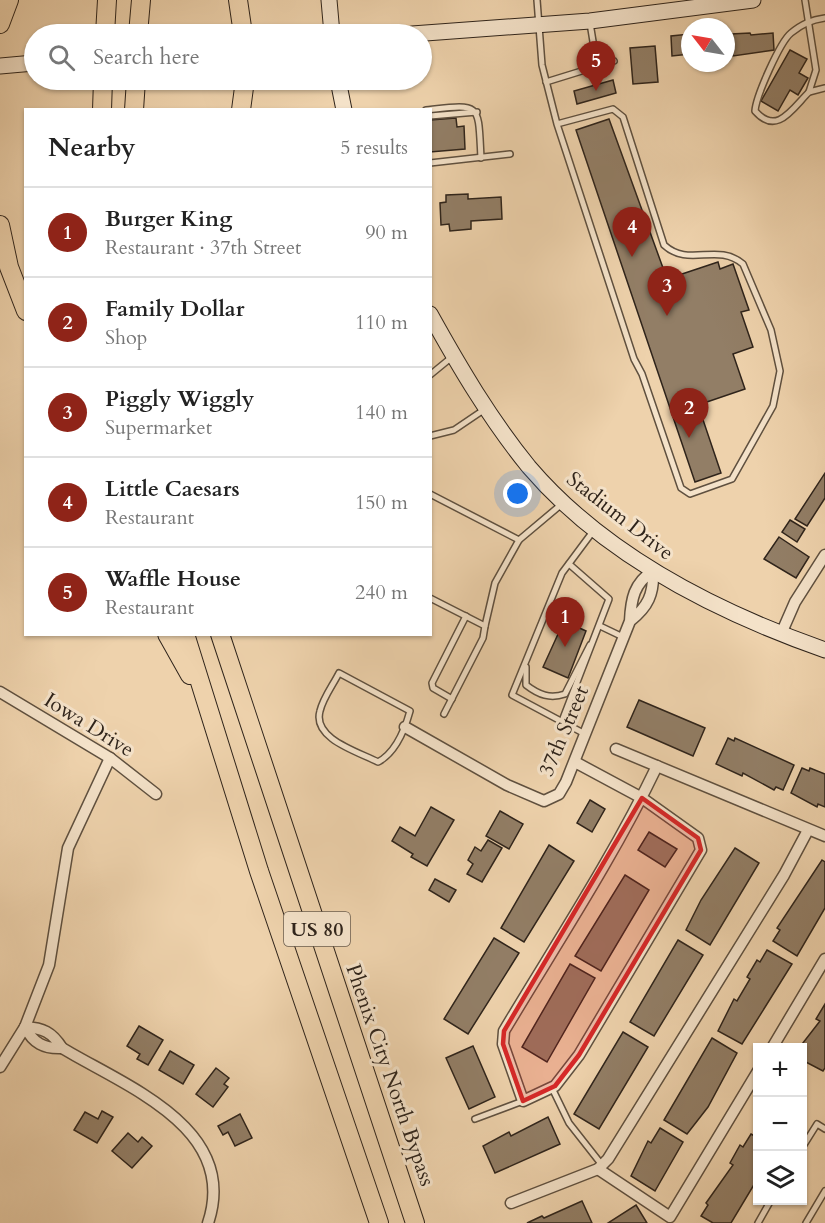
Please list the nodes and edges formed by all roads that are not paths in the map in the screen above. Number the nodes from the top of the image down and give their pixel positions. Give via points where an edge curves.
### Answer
1 (9, 0) edge
2 (107, 0) edge
3 (141, 0) edge
4 (238, 0) edge
5 (329, 0) edge
6 (537, 0) edge
7 (753, 0) edge
8 (805, 0) edge
9 (825, 18) edge
10 (590, 21) junction
11 (808, 21) junction
12 (0, 24) edge
13 (106, 24) edge
14 (139, 24) edge
15 (242, 24) edge
16 (331, 24) edge
17 (541, 24) junction
18 (432, 32) edge
19 (614, 61) dead end
20 (24, 64) edge
21 (0, 66) edge
22 (597, 66) junction
23 (546, 82) junction
24 (825, 88) edge
25 (103, 90) edge
26 (135, 90) edge
27 (244, 90) edge
28 (340, 90) edge
29 (808, 92) junction
30 (102, 108) edge
31 (134, 108) edge
32 (241, 108) edge
33 (344, 108) edge
34 (432, 109) edge
35 (477, 112) junction
36 (432, 116) edge
37 (557, 124) junction
38 (510, 154) dead end
39 (481, 158) junction
40 (432, 163) edge
41 (0, 225) edge
42 (24, 305) edge
43 (432, 321) edge
44 (436, 336) edge
45 (453, 356) junction
46 (432, 373) edge
47 (485, 409) junction
48 (432, 436) edge
49 (432, 495) edge
50 (564, 502) junction
51 (595, 528) junction
52 (519, 540) junction
53 (825, 555) edge
54 (569, 564) junction
55 (653, 571) junction
56 (434, 599) edge
57 (466, 616) junction
58 (630, 621) junction
59 (485, 626) junction
60 (600, 626) junction
61 (781, 634) junction
62 (168, 636) edge
63 (186, 636) edge
64 (623, 637) junction
65 (596, 638) junction
66 (222, 640) edge
67 (532, 645) junction
68 (825, 650) edge
69 (0, 692) edge
70 (452, 699) junction
71 (208, 708) junction
72 (444, 714) dead end
73 (562, 722) junction
74 (405, 727) junction
75 (585, 734) junction
76 (616, 749) dead end
77 (110, 758) junction
78 (575, 762) junction
79 (657, 766) junction
80 (156, 794) dead end
81 (642, 798) junction
82 (808, 830) junction
83 (825, 836) edge
84 (825, 959) edge
85 (25, 1027) junction
86 (774, 1043) edge
87 (0, 1067) edge
88 (753, 1080) edge
89 (552, 1088) junction
90 (523, 1101) junction
91 (476, 1119) dead end
92 (825, 1129) edge
93 (807, 1140) edge
94 (600, 1167) junction
95 (825, 1191) edge
96 (511, 1203) dead end
97 (768, 1205) edge
98 (672, 1220) edge
99 (208, 1223) edge
100 (379, 1223) edge
101 (415, 1223) edge
102 (758, 1223) edge
103 (806, 1223) edge

1 - 12 highway
2 - 13 highway
3 - 14 highway
4 - 15 highway
5 - 16 street
6 - 17 lane
7 - 10 street
8 - 11 lane
9 - 11 lane
10 - 17 street
10 - 22 lane
11 - 29 lane via 816,70
11 - 29 lane via 788,35 756,98 755,111 762,119 773,122 786,116
17 - 18 street
17 - 23 lane
19 - 22 lane
20 - 21 street
22 - 23 lane
23 - 37 lane
24 - 29 lane
25 - 30 highway
26 - 31 highway
27 - 32 highway
28 - 33 street
34 - 35 lane via 467,105
35 - 36 lane
35 - 39 lane
37 - 37 lane via 613,109 619,112 664,245 679,256 723,253 743,264 771,330 780,371 773,406 732,478 690,494 681,489
38 - 39 lane
39 - 40 lane
41 - 42 highway via 9,267
43 - 44 street, Stadium Drive
44 - 45 street, Stadium Drive
45 - 46 lane
45 - 47 street, Stadium Drive
47 - 48 lane via 454,430
47 - 50 street, Stadium Drive via 530,467
49 - 52 lane
50 - 51 street, Stadium Drive
50 - 52 lane
51 - 54 lane
51 - 55 street, Stadium Drive
52 - 59 lane via 495,583
53 - 61 street via 795,602
54 - 60 lane via 609,599
54 - 67 lane
55 - 58 street, 37th Street via 641,579 631,603
55 - 58 street, 37th Street via 654,588 644,609
55 - 61 street, Stadium Drive
56 - 57 lane
57 - 59 lane
57 - 70 lane via 432,683 433,688
58 - 64 street, 37th Street
59 - 70 lane via 483,638
60 - 64 lane
60 - 65 lane
61 - 68 street, Stadium Drive
62 - 71 highway
63 - 71 highway, US 80
64 - 75 street, 37th Street
65 - 67 lane via 584,653 565,694 554,698 526,685 524,673
65 - 73 lane
66 - 101 highway, Phenix City North Bypass / US 80
67 - 73 lane via 512,695
69 - 77 street, Iowa Drive
70 - 72 lane
71 - 100 highway, US 80
73 - 75 lane
74 - 74 lane via 410,711 339,673 319,712 320,724 328,737 378,762 387,757
74 - 78 street, 37th Street via 507,785 544,801 558,794
75 - 78 street, 37th Street
76 - 79 street
77 - 80 street, Iowa Drive
77 - 85 street via 68,848 49,965
78 - 81 street
79 - 81 street
79 - 82 street
81 - 89 street via 698,838 701,850 579,1055
81 - 90 street via 504,1031 503,1044
82 - 83 street
82 - 94 street via 638,1114
84 - 86 street
85 - 87 street
85 - 99 street via 41,1028 54,1036 62,1048 175,1115 194,1135 207,1160 212,1188
88 - 98 street
89 - 90 street
89 - 94 lane via 569,1123
90 - 91 lane
92 - 93 lane via 817,1124
94 - 96 street
94 - 98 street
95 - 103 lane
97 - 102 lane

